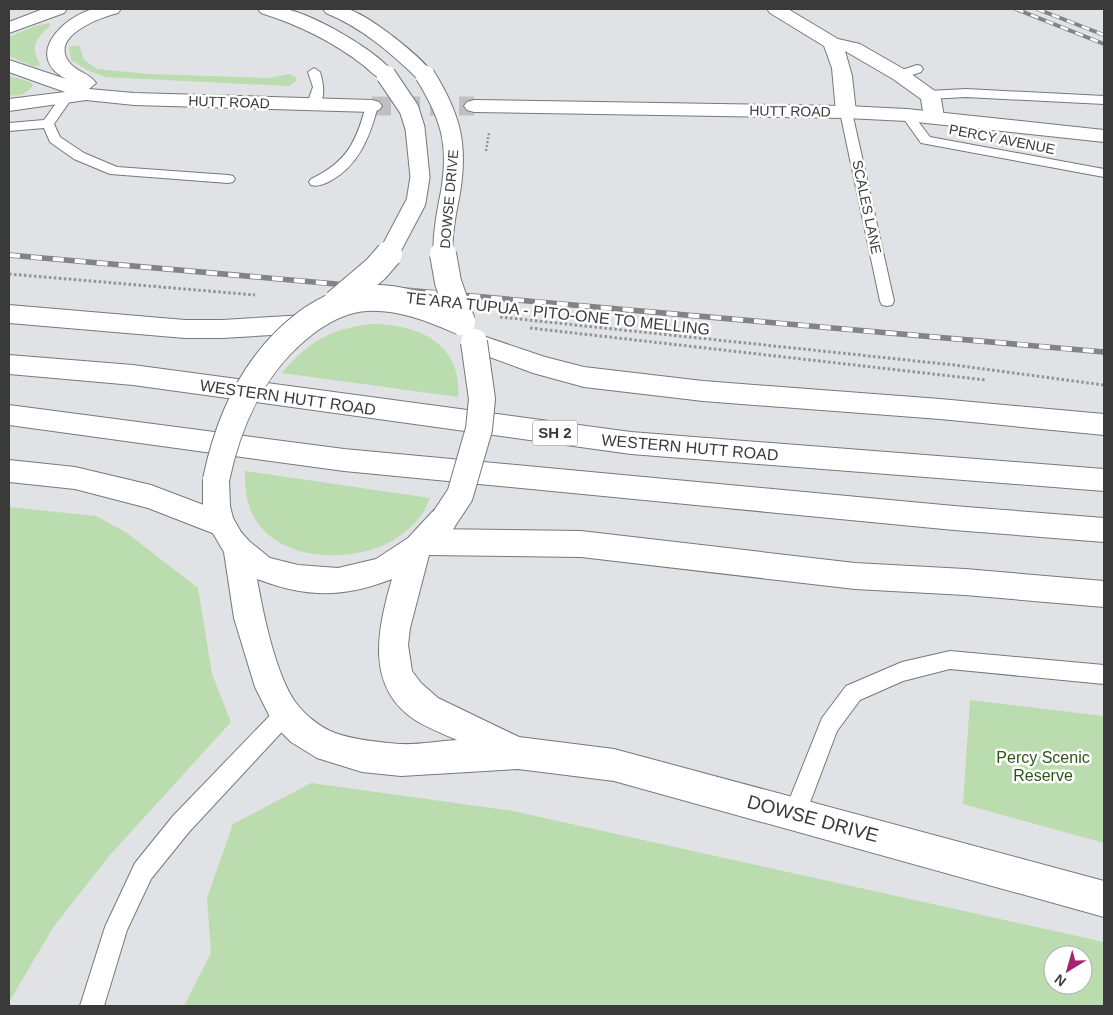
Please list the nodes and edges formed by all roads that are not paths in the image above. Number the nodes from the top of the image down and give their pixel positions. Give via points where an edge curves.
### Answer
1 (58, 9) edge
2 (112, 9) edge
3 (267, 9) edge
4 (332, 9) edge
5 (776, 9) edge
6 (9, 28) edge
7 (832, 43) junction
8 (9, 66) edge
9 (314, 72) dead end
10 (86, 94) junction
11 (928, 95) junction
12 (66, 98) junction
13 (134, 99) junction
14 (1104, 100) edge
15 (313, 104) junction
16 (9, 105) edge
17 (372, 106) joint
18 (474, 106) tunnel mouth
19 (846, 112) junction
20 (907, 115) junction
21 (934, 118) junction
22 (48, 124) junction
23 (9, 128) edge
24 (1104, 136) edge
25 (1104, 173) edge
26 (228, 179) dead end
27 (316, 182) dead end
28 (887, 301) dead end
29 (333, 306) junction
30 (9, 314) edge
31 (304, 324) junction
32 (468, 332) junction
33 (9, 364) edge
34 (9, 415) edge
35 (1104, 425) edge
36 (9, 471) edge
37 (1104, 480) edge
38 (220, 524) junction
39 (1104, 530) edge
40 (421, 545) junction
41 (238, 548) junction
42 (1104, 594) edge
43 (1104, 675) edge
44 (285, 714) junction
45 (518, 754) junction
46 (795, 813) junction
47 (1104, 899) edge
48 (92, 1006) edge

1 - 6 main road
2 - 13 main road via 96,12 71,25 58,40 55,54 61,68 79,80
3 - 29 main road, DOWSE DRIVE, bridge via 292,16 358,51 386,75 409,109 415,128 420,177 416,202 391,252
4 - 32 main road, DOWSE DRIVE, bridge via 394,45 424,75 447,115 454,144 454,178 443,242 451,297
5 - 7 main road
7 - 11 main road via 854,48 909,72
7 - 19 main road via 844,71
8 - 10 main road, HUTT ROAD
9 - 15 lane via 319,87
10 - 12 main road, HUTT ROAD
10 - 13 main road, HUTT ROAD
11 - 14 lane
11 - 21 main road
12 - 16 main road, HUTT ROAD
12 - 22 lane
13 - 15 main road, HUTT ROAD
15 - 17 main road, HUTT ROAD
17 - 27 lane via 358,149 338,170
18 - 19 main road, HUTT ROAD
19 - 20 main road, HUTT ROAD
19 - 28 lane, SCALES LANE
20 - 21 main road, HUTT ROAD
20 - 25 lane, PERCY AVENUE via 926,140
21 - 24 main road, HUTT ROAD
22 - 23 lane
22 - 26 lane via 55,139 79,156 115,171
29 - 31 main road, bridge
29 - 32 main road, bridge via 370,298 414,303
30 - 31 main road via 182,328
31 - 38 main road, bridge via 280,345 253,378 235,416 220,454 214,491
32 - 35 main road via 542,366 584,377 703,391
32 - 40 main road, DOWSE DRIVE, bridge via 482,398 479,428 460,495
33 - 37 main road, WESTERN HUTT ROAD / SH 2 via 132,375 631,443
34 - 39 main road via 344,460 945,518
36 - 38 main road via 75,478 151,497
38 - 41 main road
40 - 41 main road via 385,568 338,581 294,578 260,568
40 - 42 main road via 581,544 855,576
40 - 45 main road, DOWSE DRIVE via 399,609 393,645 397,675 416,701 427,709
41 - 44 main road, DOWSE DRIVE via 249,618 271,687
43 - 46 lane via 950,660 902,672 853,693 829,725
44 - 45 main road, DOWSE DRIVE via 302,732 328,747 362,756 401,760
44 - 48 lane via 181,824 143,871 116,927
45 - 46 main road, DOWSE DRIVE via 614,765
46 - 47 main road, DOWSE DRIVE

